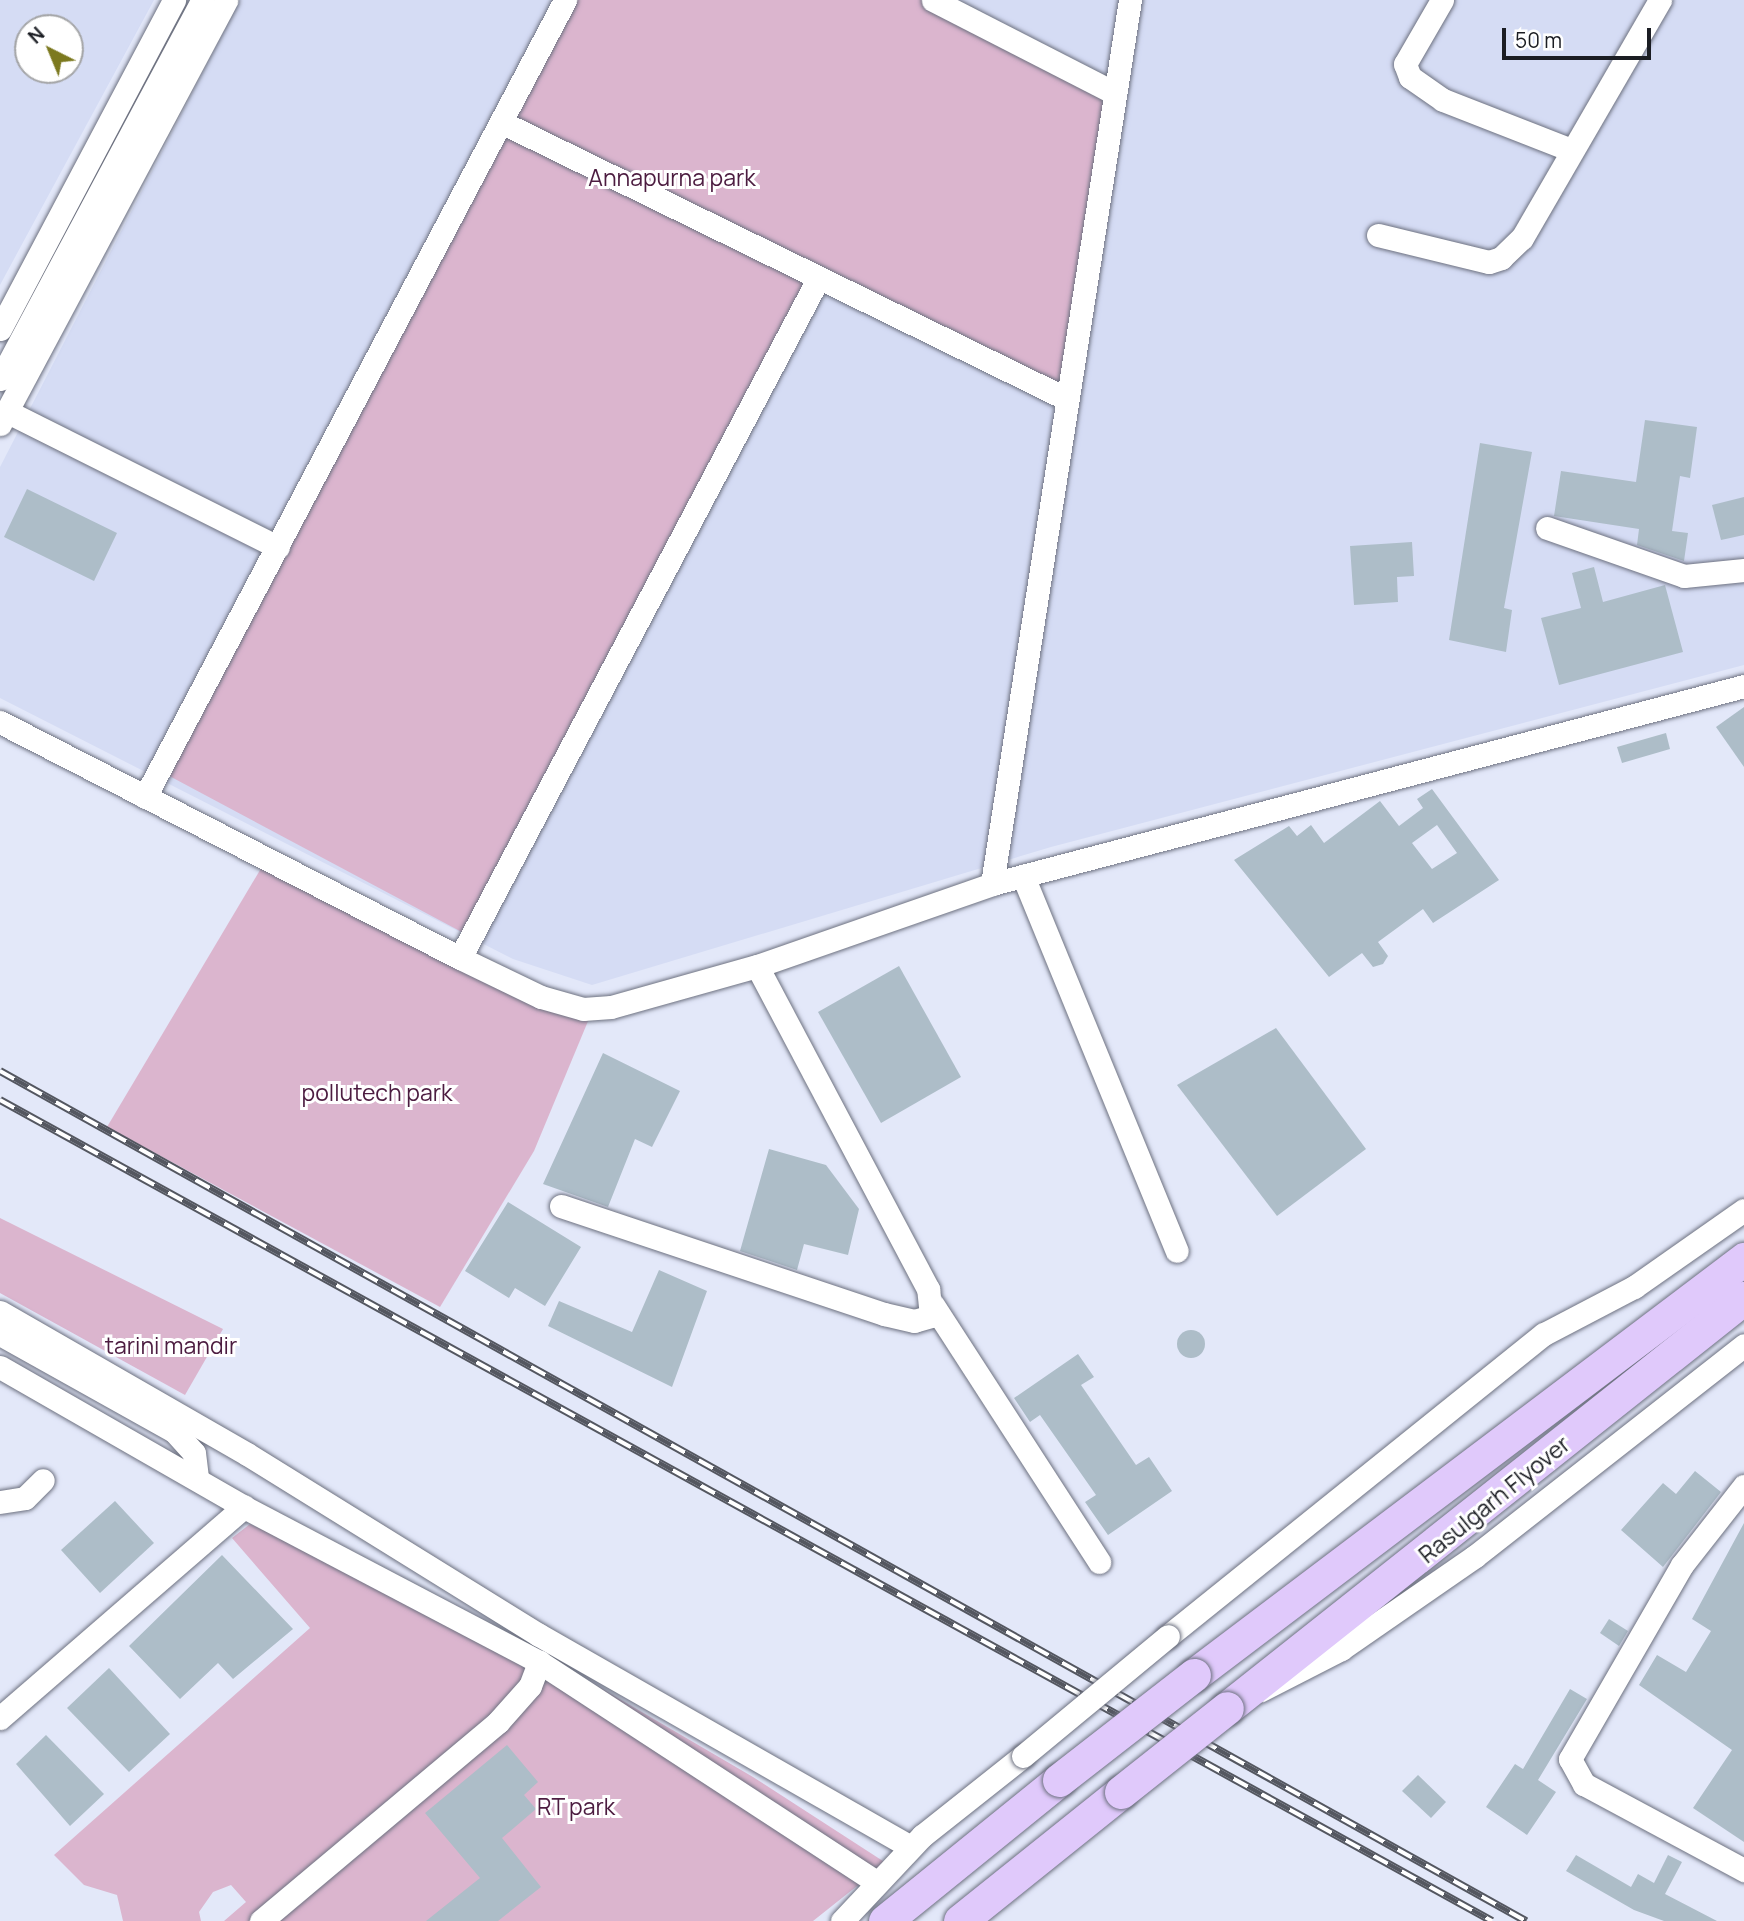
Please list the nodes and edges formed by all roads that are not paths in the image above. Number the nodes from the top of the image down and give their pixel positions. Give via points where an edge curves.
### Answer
1 (174, 0) edge
2 (202, 0) edge
3 (226, 0) edge
4 (565, 0) edge
5 (933, 0) edge
6 (1130, 0) edge
7 (1441, 0) edge
8 (1660, 0) edge
9 (1115, 93) junction
10 (501, 122) junction
11 (1571, 150) junction
12 (1378, 235) dead end
13 (818, 279) junction
14 (0, 329) edge
15 (0, 379) edge
16 (1067, 399) junction
17 (3, 418) edge
18 (1547, 528) dead end
19 (278, 547) junction
20 (1744, 570) edge
21 (1744, 686) edge
22 (0, 722) edge
23 (145, 797) junction
24 (1023, 876) junction
25 (992, 884) junction
26 (460, 958) junction
27 (757, 966) junction
28 (561, 1206) dead end
29 (1744, 1210) edge
30 (1177, 1251) dead end
31 (1744, 1259) edge
32 (1744, 1298) edge
33 (933, 1305) junction
34 (0, 1312) edge
35 (3, 1335) edge
36 (1744, 1345) edge
37 (0, 1367) edge
38 (175, 1432) junction
39 (221, 1439) junction
40 (197, 1478) junction
41 (43, 1480) dead end
42 (1744, 1486) edge
43 (0, 1502) edge
44 (244, 1507) junction
45 (1100, 1562) dead end
46 (539, 1662) junction
47 (1234, 1703) junction
48 (0, 1718) edge
49 (911, 1847) junction
50 (1744, 1870) edge
51 (875, 1881) junction
52 (261, 1921) edge
53 (842, 1921) edge
54 (885, 1921) edge
55 (960, 1921) edge

1 - 14 street
2 - 15 street
3 - 17 street
4 - 10 street
5 - 9 street
6 - 9 street
7 - 11 street via 1405,64 1410,77 1443,100
8 - 11 street
9 - 16 street
10 - 13 street
10 - 19 street
11 - 12 street via 1522,238 1501,258 1489,262
13 - 16 street
13 - 26 street
16 - 25 street
17 - 19 street
18 - 20 street via 1684,576
19 - 23 street
21 - 24 street
22 - 23 street
23 - 26 street
24 - 25 street
24 - 30 street
25 - 27 street
26 - 27 street via 541,997 583,1009 611,1007
27 - 33 street
28 - 33 street via 914,1321 931,1316
29 - 49 street, bridge via 1634,1287 1545,1334
31 - 54 highway, Rasulgarh Flyover, bridge via 1194,1675
32 - 47 highway, Rasulgarh Flyover
33 - 45 street
34 - 39 street
35 - 38 street
36 - 47 street via 1441,1580 1290,1680
37 - 40 street
38 - 39 street
38 - 40 street via 194,1453
39 - 49 street via 539,1635
40 - 44 street
41 - 43 street via 25,1498
42 - 50 street via 1682,1565 1570,1759 1584,1784
44 - 46 street
44 - 48 street
46 - 51 street
46 - 52 street via 530,1686 498,1722
47 - 55 highway, Rasulgarh Flyover, bridge
49 - 51 street
51 - 53 street

